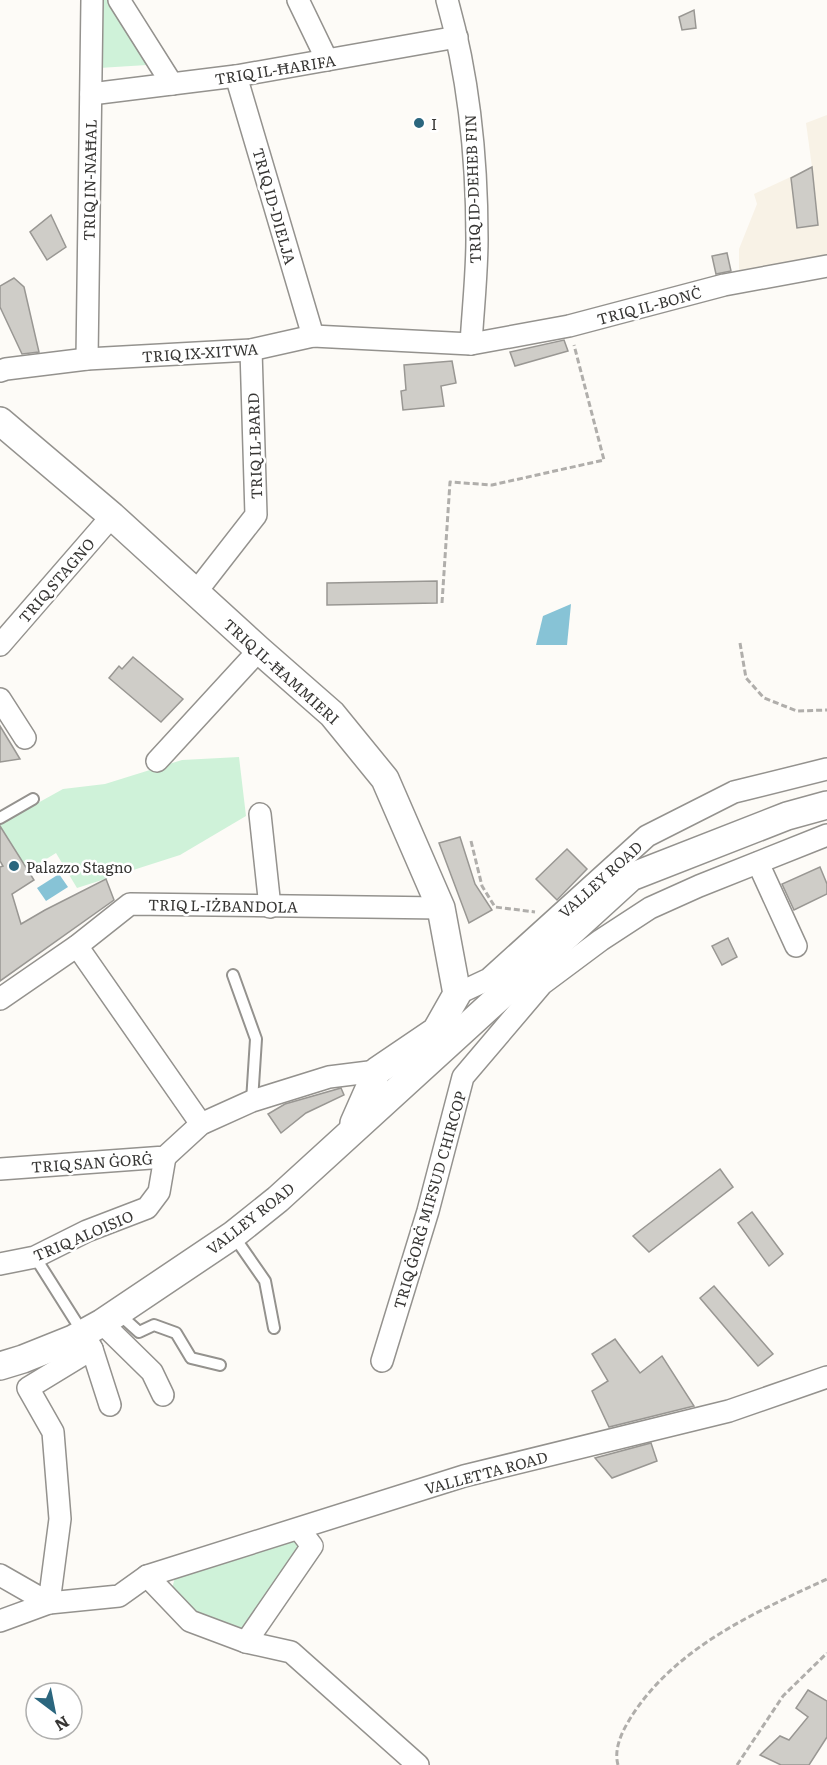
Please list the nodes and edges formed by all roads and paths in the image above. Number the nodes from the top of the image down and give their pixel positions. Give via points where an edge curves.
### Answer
1 (92, 0) edge
2 (119, 0) edge
3 (298, 0) edge
4 (447, 0) edge
5 (457, 36) junction
6 (327, 60) junction
7 (236, 76) junction
8 (172, 84) junction
9 (91, 94) junction
10 (827, 266) edge
11 (569, 326) junction
12 (313, 336) junction
13 (471, 344) junction
14 (251, 350) junction
15 (87, 359) junction
16 (0, 371) edge
17 (0, 421) edge
18 (112, 516) junction
19 (196, 592) junction
20 (442, 603) dead end
21 (740, 643) dead end
22 (0, 645) edge
23 (259, 650) junction
24 (0, 699) edge
25 (827, 710) edge
26 (25, 738) dead end
27 (157, 761) dead end
28 (827, 769) edge
29 (33, 799) dead end
30 (827, 805) edge
31 (260, 814) dead end
32 (0, 818) edge
33 (827, 835) edge
34 (471, 841) dead end
35 (669, 862) junction
36 (758, 863) junction
37 (683, 894) junction
38 (270, 907) junction
39 (441, 908) junction
40 (558, 916) junction
41 (77, 946) junction
42 (796, 946) dead end
43 (233, 975) dead end
44 (457, 994) junction
45 (0, 999) edge
46 (469, 1024) junction
47 (490, 1047) junction
48 (377, 1071) junction
49 (252, 1101) junction
50 (201, 1124) junction
51 (350, 1132) junction
52 (165, 1157) junction
53 (0, 1169) edge
54 (233, 1235) junction
55 (35, 1257) junction
56 (0, 1264) edge
57 (274, 1328) dead end
58 (99, 1329) junction
59 (382, 1360) dead end
60 (220, 1365) dead end
61 (0, 1366) edge
62 (827, 1377) edge
63 (163, 1395) dead end
64 (110, 1405) dead end
65 (299, 1529) junction
66 (0, 1575) edge
67 (147, 1576) junction
68 (827, 1579) edge
69 (49, 1603) junction
70 (0, 1621) edge
71 (246, 1642) junction
72 (827, 1653) edge
73 (418, 1765) edge
74 (618, 1765) edge
75 (737, 1765) edge

1 - 9 street, TRIQ IN-NAĦAL
2 - 8 street
3 - 6 street
4 - 5 street, TRIQ ID-DEHEB FIN
5 - 6 street, TRIQ IL-ĦARIFA
5 - 13 street, TRIQ ID-DEHEB FIN via 471,124 477,239
6 - 7 street, TRIQ IL-ĦARIFA
7 - 8 street, TRIQ IL-ĦARIFA
7 - 12 street, TRIQ ID-DIELJA
8 - 9 street, TRIQ IL-ĦARIFA
9 - 15 street, TRIQ IN-NAĦAL
10 - 11 street, TRIQ IL-BONĊ via 724,285
11 - 13 street, TRIQ IL-BONĊ
11 - 20 path via 604,460 492,485 450,482
12 - 13 street, TRIQ IX-XITWA
12 - 14 street, TRIQ IX-XITWA
14 - 15 street, TRIQ IX-XITWA
14 - 19 street, TRIQ IL-BARD via 256,515
15 - 16 street, TRIQ IX-XITWA
17 - 18 street, TRIQ IL-ĦAMMIERI
18 - 19 street, TRIQ IL-ĦAMMIERI
18 - 22 street, TRIQ STAGNO
19 - 23 street, TRIQ IL-ĦAMMIERI
21 - 25 path via 746,678 764,698 797,711
23 - 27 street
23 - 39 street, TRIQ IL-ĦAMMIERI via 332,714 386,779
24 - 26 street
28 - 40 street, VALLEY ROAD via 734,792 647,836
29 - 32 lane
30 - 35 street, VALLEY ROAD via 787,816
31 - 38 street
33 - 36 street
34 - 40 path via 482,886 495,907
35 - 37 street
35 - 46 street, VALLEY ROAD via 632,877
36 - 37 street
36 - 42 street
37 - 47 street via 650,908 542,984
38 - 39 street, TRIQ L-IŻBANDOLA
38 - 41 street, TRIQ L-IŻBANDOLA via 130,904
39 - 44 street, TRIQ IL-ĦAMMIERI
40 - 44 street, VALLEY ROAD via 489,979
41 - 45 street, TRIQ L-IŻBANDOLA
41 - 50 street
43 - 49 lane via 256,1039
44 - 48 street, TRIQ SAN ĠORĠ via 436,1031
46 - 47 street
46 - 51 street, VALLEY ROAD
47 - 59 street, TRIQ ĠORĠ MIFSUD CHIRCOP via 463,1077 428,1211
48 - 49 street, TRIQ SAN ĠORĠ via 328,1077
48 - 51 street
49 - 50 street, TRIQ SAN ĠORĠ
50 - 52 street, TRIQ SAN ĠORĠ
51 - 54 street, VALLEY ROAD
52 - 53 street, TRIQ SAN ĠORĠ
52 - 55 street, TRIQ ALOISIO via 159,1192 147,1208
54 - 57 lane via 265,1281
54 - 58 street, VALLEY ROAD
55 - 56 street, TRIQ ALOISIO
55 - 58 lane
58 - 60 lane via 139,1332 154,1325 176,1333 191,1358
58 - 61 street, VALLEY ROAD
58 - 63 street via 152,1372
58 - 64 street
58 - 69 street via 28,1388 53,1432 60,1519
62 - 65 street, VALLETTA ROAD via 729,1411 464,1476
65 - 67 street, VALLETTA ROAD
65 - 71 street via 312,1546
66 - 69 street
67 - 69 street, VALLETTA ROAD via 119,1596
67 - 71 street via 190,1621
68 - 74 path via 718,1634 671,1671 628,1722 619,1742
69 - 70 street, VALLETTA ROAD
71 - 73 street via 291,1652
72 - 75 path via 783,1696

